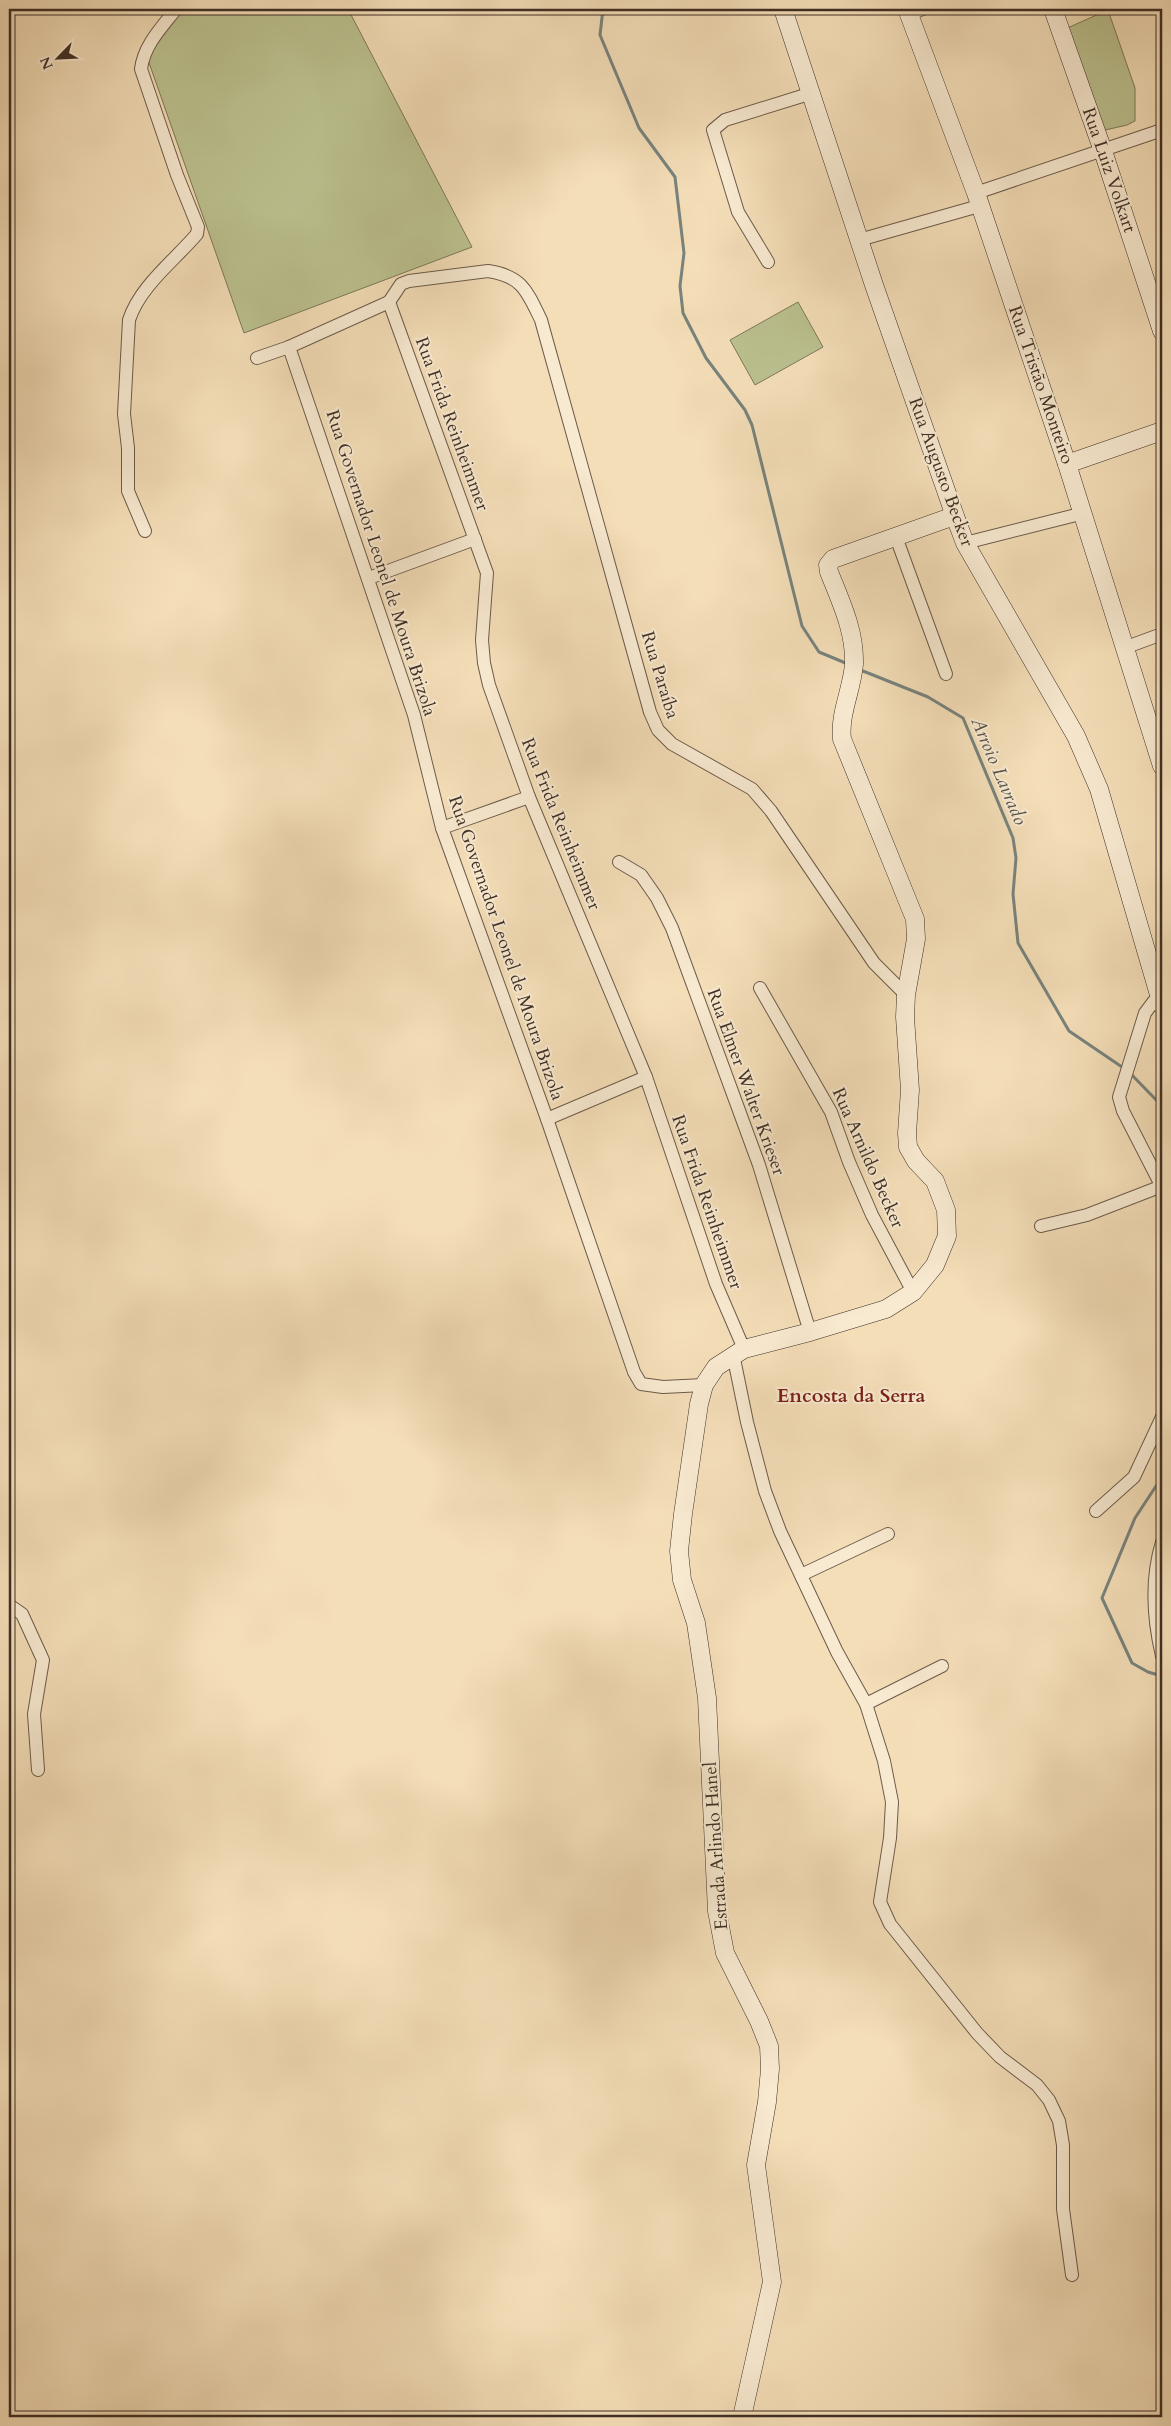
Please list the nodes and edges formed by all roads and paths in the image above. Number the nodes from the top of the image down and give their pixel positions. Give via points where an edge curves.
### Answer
1 (176, 9) edge
2 (783, 9) edge
3 (1053, 9) edge
4 (913, 10) edge
5 (812, 93) junction
6 (1162, 130) edge
7 (1103, 151) junction
8 (977, 199) junction
9 (859, 240) junction
10 (768, 262) dead end
11 (389, 302) junction
12 (1162, 331) edge
13 (289, 347) junction
14 (257, 358) dead end
15 (1162, 431) edge
16 (1068, 464) junction
17 (1084, 513) junction
18 (954, 516) junction
19 (146, 531) dead end
20 (896, 537) junction
21 (476, 539) junction
22 (965, 543) junction
23 (369, 578) junction
24 (1162, 634) edge
25 (1124, 648) junction
26 (946, 674) dead end
27 (1162, 766) edge
28 (529, 797) junction
29 (442, 828) junction
30 (619, 862) dead end
31 (760, 988) dead end
32 (906, 995) junction
33 (1162, 1001) edge
34 (646, 1077) junction
35 (547, 1119) junction
36 (1162, 1187) edge
37 (1041, 1226) dead end
38 (913, 1292) junction
39 (810, 1332) junction
40 (738, 1351) junction
41 (704, 1385) junction
42 (1162, 1417) edge
43 (1096, 1510) dead end
44 (888, 1534) dead end
45 (1162, 1542) edge
46 (801, 1575) junction
47 (9, 1605) edge
48 (1162, 1656) edge
49 (942, 1666) dead end
50 (866, 1704) junction
51 (38, 1770) dead end
52 (1072, 2275) dead end
53 (742, 2417) edge

1 - 19 street via 149,44 141,69 198,227 197,234 137,302 128,320 124,414 128,491
2 - 5 street, Rua Augusto Becker
3 - 7 street, Rua Luiz Volkart
4 - 8 street, Rua Tristão Monteiro
5 - 9 street, Rua Augusto Becker
5 - 10 street via 725,120 713,130 738,212
6 - 7 street
7 - 8 street
7 - 12 street, Rua Luiz Volkart
8 - 9 street
8 - 16 street, Rua Tristão Monteiro
9 - 18 street, Rua Augusto Becker
11 - 13 street
11 - 21 street, Rua Frida Reinheimmer
11 - 32 street, Rua Paraíba via 401,284 409,281 488,271 517,280 529,294 541,320 650,712 658,730 672,744 752,789 874,963
13 - 14 street
13 - 23 street, Rua Governador Leonel de Moura Brizola
15 - 16 street
16 - 17 street, Rua Tristão Monteiro
17 - 22 street
17 - 25 street, Rua Tristão Monteiro
18 - 20 street
18 - 22 street, Rua Augusto Becker
20 - 26 street
20 - 32 street via 833,559 828,565 849,621 852,672 840,727 842,740 915,919 916,939
21 - 23 street
21 - 28 street, Rua Frida Reinheimmer via 487,573 482,640 484,663
22 - 33 street, Rua Augusto Becker via 1076,736 1099,788
23 - 29 street, Rua Governador Leonel de Moura Brizola via 414,715
24 - 25 street
25 - 27 street, Rua Tristão Monteiro
28 - 29 street
28 - 34 street, Rua Frida Reinheimmer
29 - 35 street, Rua Governador Leonel de Moura Brizola
30 - 39 street, Rua Elmer Walter Krieser via 641,875 672,928 759,1165
31 - 38 street, Rua Arnildo Becker via 831,1112 872,1215
32 - 38 street via 910,1090 908,1147 916,1161 936,1181 946,1210 947,1236 935,1265
33 - 36 street via 1154,1001 1148,1006 1119,1097
34 - 35 street
34 - 40 street, Rua Frida Reinheimmer
35 - 41 street, Rua Governador Leonel de Moura Brizola via 634,1372 641,1384 663,1387
36 - 37 street via 1087,1215
38 - 39 street via 886,1309
39 - 40 street
40 - 41 street via 716,1367
40 - 46 street, Rua Frida Reinheimmer via 765,1491
41 - 53 street, Estrada Arlindo Hanel via 679,1551 682,1580 696,1623 707,1698 717,1911 725,1953 769,2046 770,2068 756,2165 772,2282
42 - 43 street via 1134,1477
44 - 46 street
45 - 48 street via 1156,1562 1154,1592
46 - 50 street, Rua Frida Reinheimmer
47 - 51 street via 22,1614 43,1660 34,1714
49 - 50 street
50 - 52 street, Rua Frida Reinheimmer via 884,1762 892,1802 880,1902 890,1924 977,2033 1000,2057 1037,2085 1060,2121 1063,2209

